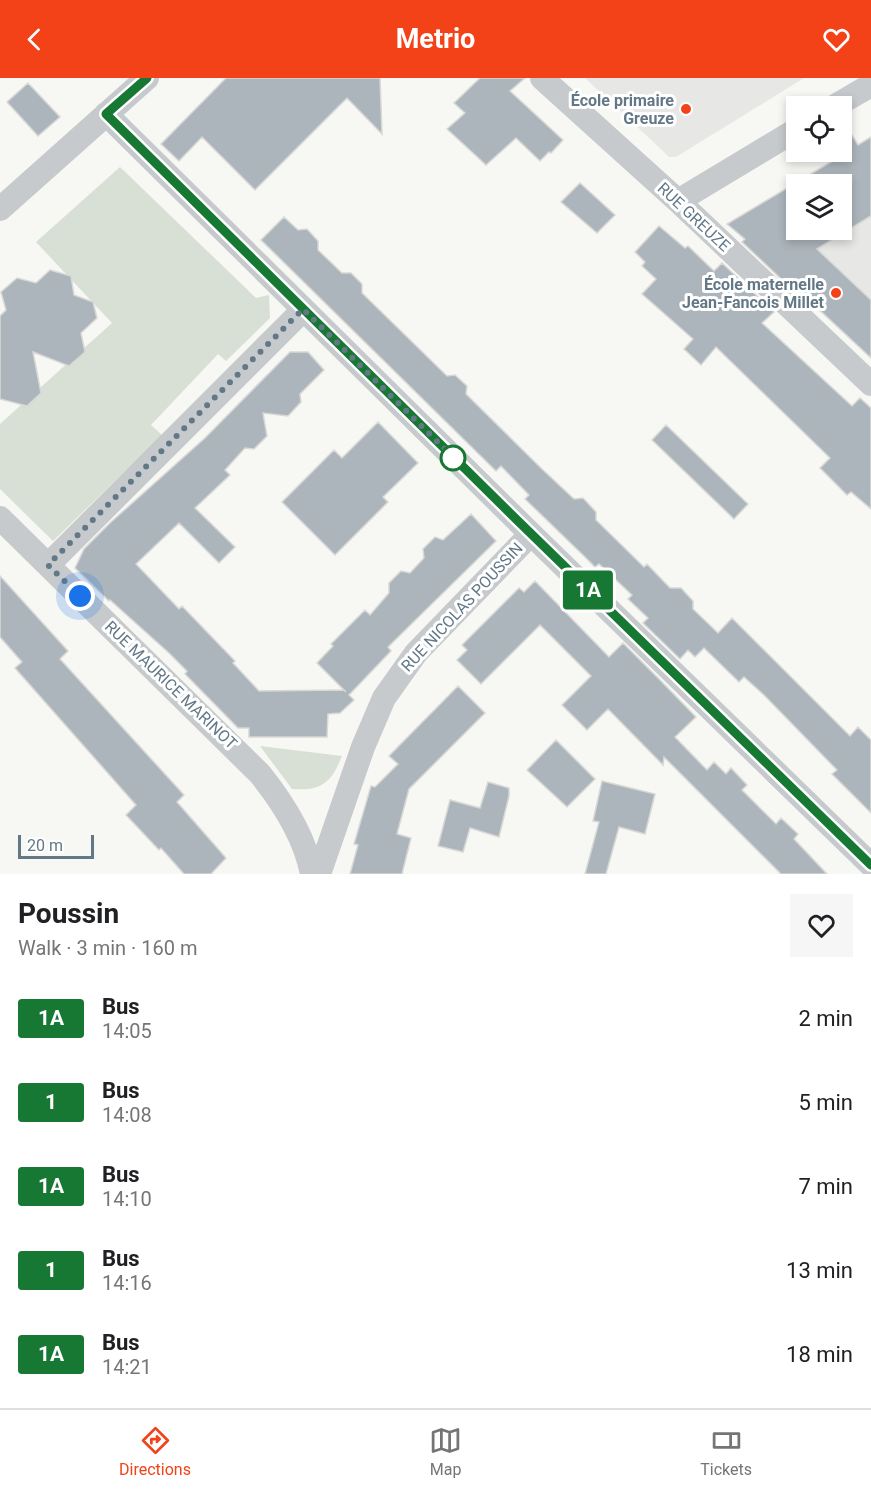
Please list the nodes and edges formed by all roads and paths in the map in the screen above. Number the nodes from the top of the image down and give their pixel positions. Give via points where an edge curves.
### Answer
1 (147, 78) edge
2 (542, 78) edge
3 (871, 85) edge
4 (852, 96) edge
5 (106, 114) junction
6 (786, 136) edge
7 (678, 201) junction
8 (0, 209) edge
9 (303, 309) junction
10 (871, 384) edge
11 (0, 518) edge
12 (531, 534) junction
13 (48, 565) junction
14 (871, 865) edge
15 (312, 874) edge
16 (319, 874) edge

1 - 5 street
2 - 7 street, RUE GREUZE
3 - 4 street
5 - 8 street
5 - 9 street
6 - 7 street
7 - 10 street, RUE GREUZE
9 - 12 street
9 - 13 street
11 - 13 street, RUE MAURICE MARINOT
12 - 14 street
12 - 16 street, RUE NICOLAS POUSSIN via 416,653 384,698
13 - 15 street, RUE MAURICE MARINOT via 260,774 297,830

